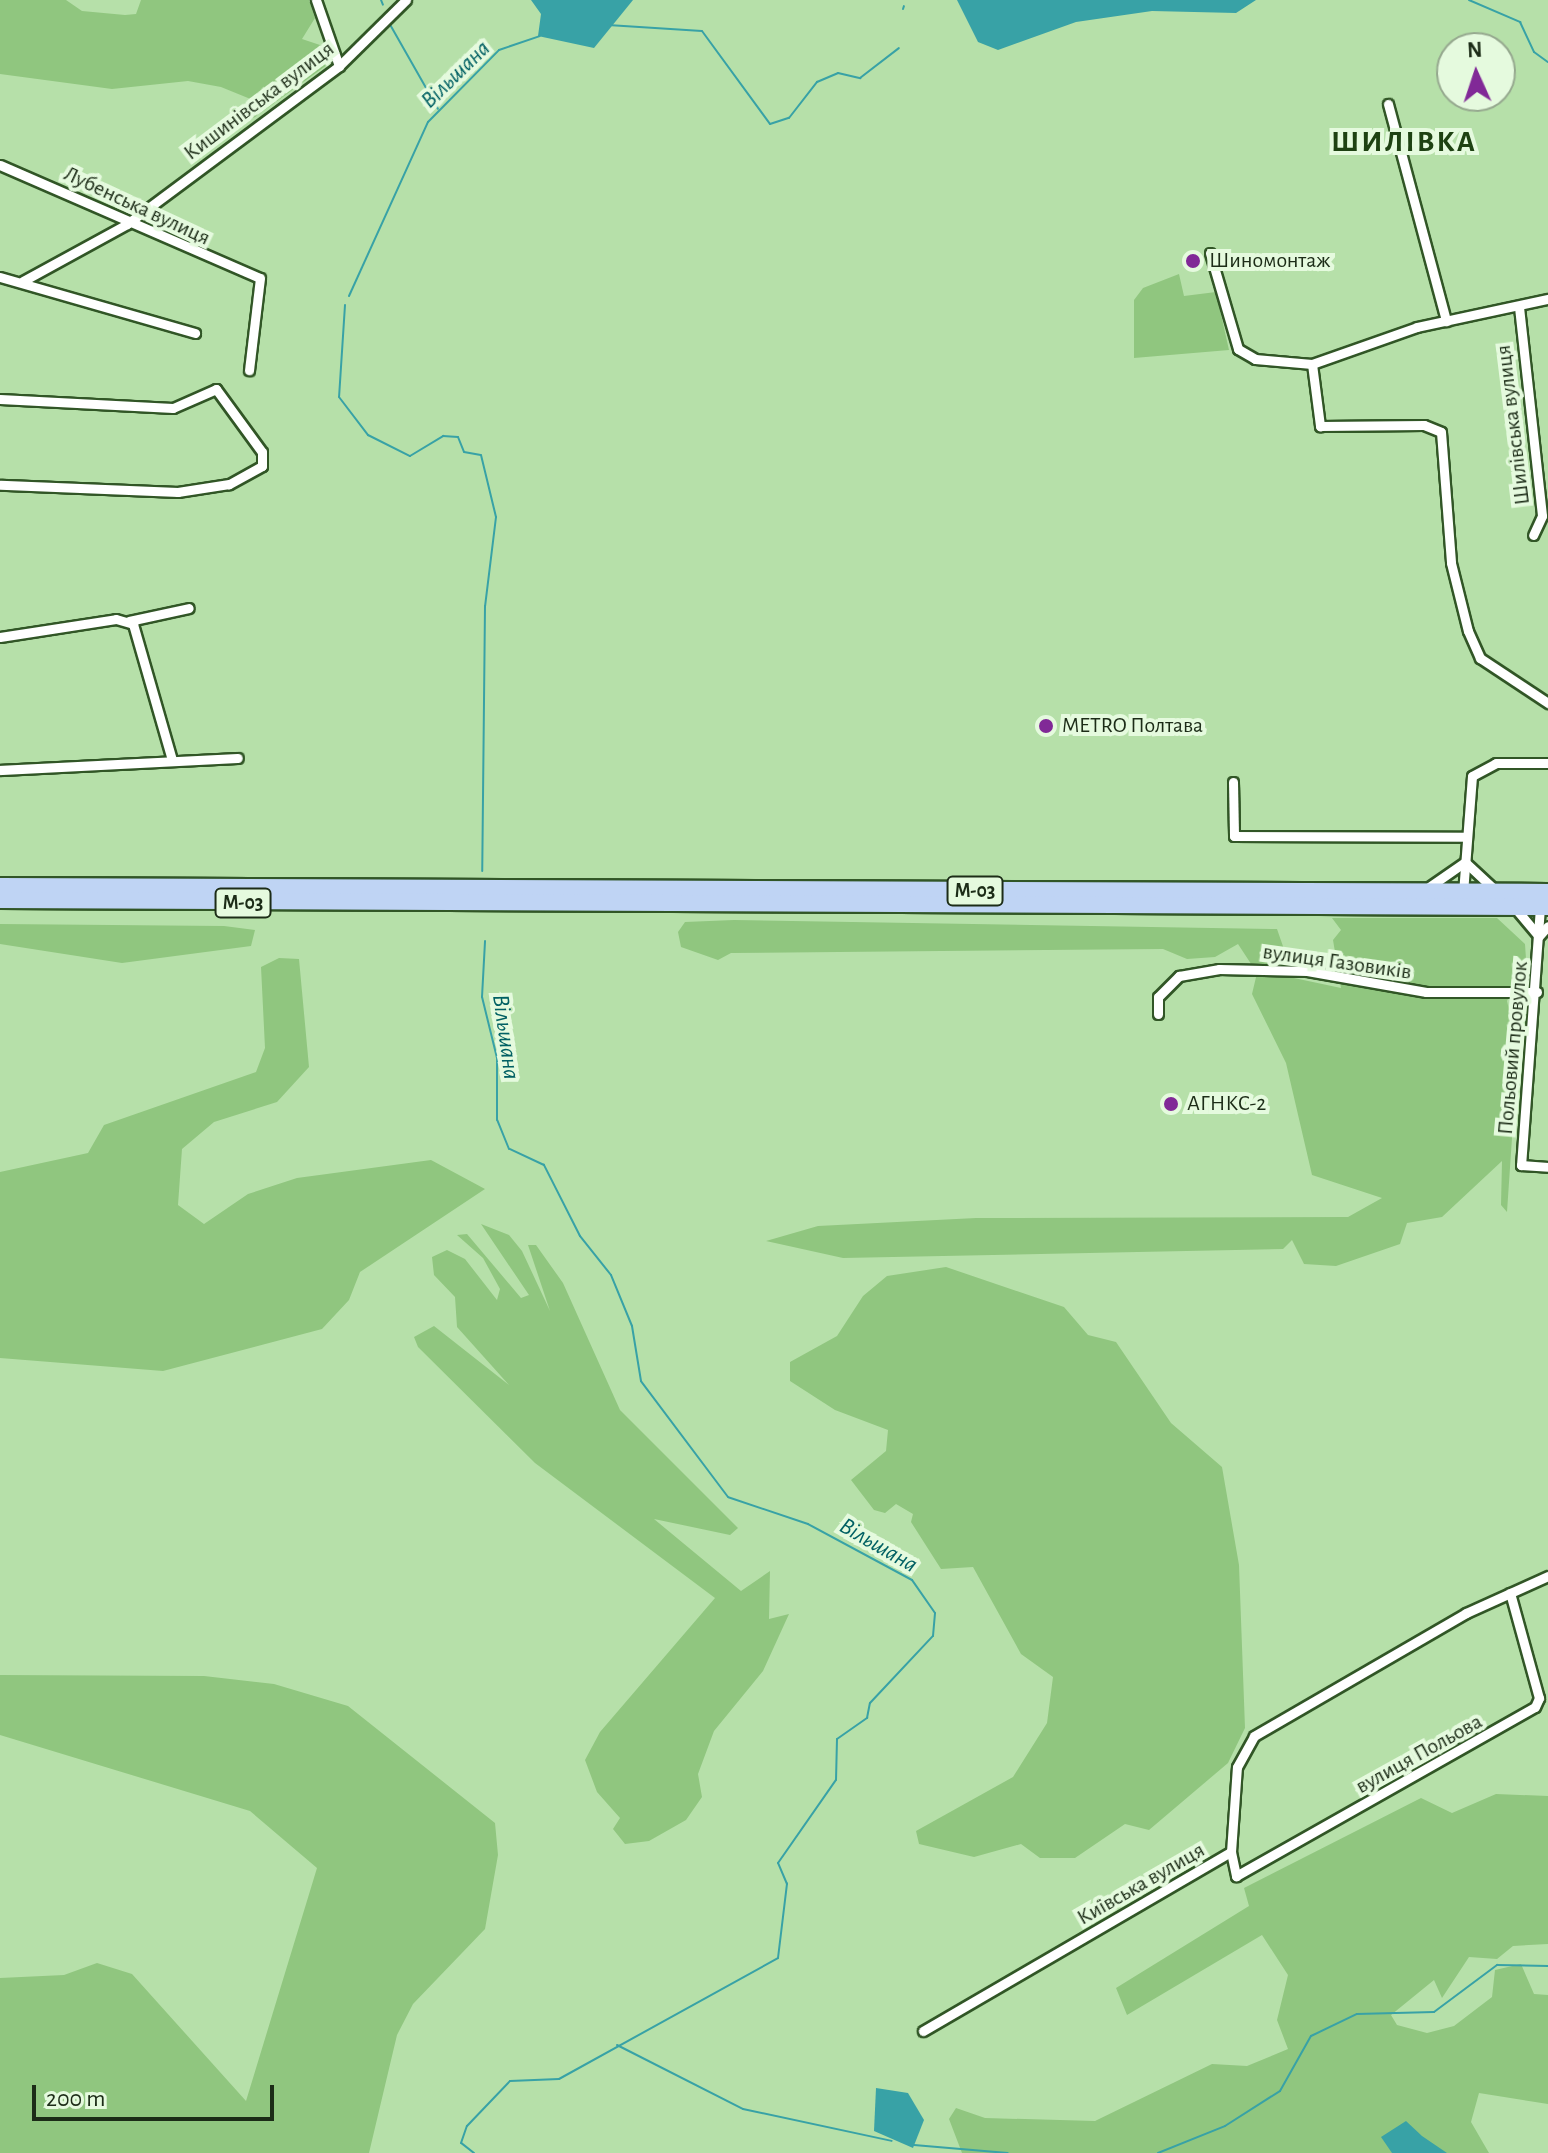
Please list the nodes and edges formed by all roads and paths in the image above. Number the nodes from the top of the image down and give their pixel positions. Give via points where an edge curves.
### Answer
1 (316, 0) edge
2 (406, 0) edge
3 (339, 66) junction
4 (1388, 104) dead end
5 (0, 165) edge
6 (127, 224) junction
7 (1210, 253) dead end
8 (0, 277) edge
9 (23, 281) junction
10 (1548, 299) edge
11 (1519, 307) junction
12 (1446, 321) junction
13 (195, 333) dead end
14 (1312, 364) junction
15 (249, 370) dead end
16 (0, 399) edge
17 (0, 485) edge
18 (1533, 535) dead end
19 (189, 608) dead end
20 (129, 621) junction
21 (0, 637) edge
22 (1548, 703) edge
23 (238, 758) dead end
24 (172, 760) junction
25 (1548, 763) edge
26 (0, 770) edge
27 (1233, 782) dead end
28 (1467, 837) junction
29 (1465, 862) junction
30 (0, 886) edge
31 (1422, 889) junction
32 (1464, 889) junction
33 (1496, 890) junction
34 (0, 900) edge
35 (1546, 902) edge
36 (1447, 905) junction
37 (1481, 906) junction
38 (1509, 907) junction
39 (1548, 926) edge
40 (1539, 936) junction
41 (1537, 992) junction
42 (1158, 1014) dead end
43 (1548, 1167) edge
44 (1548, 1576) edge
45 (1510, 1593) junction
46 (1231, 1852) junction
47 (923, 2031) dead end

1 - 3 street
2 - 3 street, Кишинівська вулиця
3 - 6 street, Кишинівська вулиця
4 - 12 street
5 - 6 street, Лубенська вулиця
6 - 9 street, Кишинівська вулиця
6 - 15 street, Лубенська вулиця via 260,278
7 - 14 street via 1238,349 1255,359
8 - 9 street
9 - 13 street via 47,296
10 - 11 street
11 - 12 street
11 - 18 street, Шилівська вулиця via 1542,516
12 - 14 street
14 - 22 street via 1320,426 1424,425 1441,432 1451,563 1468,631 1480,658
16 - 17 street via 173,408 216,389 262,452 262,466 229,484 178,492
19 - 20 street
20 - 21 street
20 - 24 street
23 - 24 street
24 - 26 street
25 - 28 street via 1496,763 1472,776
27 - 28 street via 1234,836
28 - 29 street
29 - 31 street via 1448,880
29 - 32 street
29 - 33 street
30 - 31 highway, М-03
31 - 32 highway, М-03
32 - 33 highway, М-03
32 - 36 street
32 - 37 street
33 - 35 highway, М-03 via 1518,891
34 - 36 highway, М-03
35 - 38 highway, М-03
35 - 40 street, Польовий провулок
36 - 37 highway, М-03
37 - 38 highway, М-03
38 - 40 street
39 - 40 street
40 - 41 street, Польовий провулок
41 - 42 street, вулиця Газовиків via 1426,992 1307,971 1219,969 1179,976 1158,997
41 - 43 street, Польовий провулок via 1521,1165
44 - 45 street, Київська вулиця
45 - 46 street, Київська вулиця via 1254,1736 1237,1767
45 - 46 street, вулиця Польова via 1539,1698 1535,1707 1236,1876
46 - 47 street, Київська вулиця

